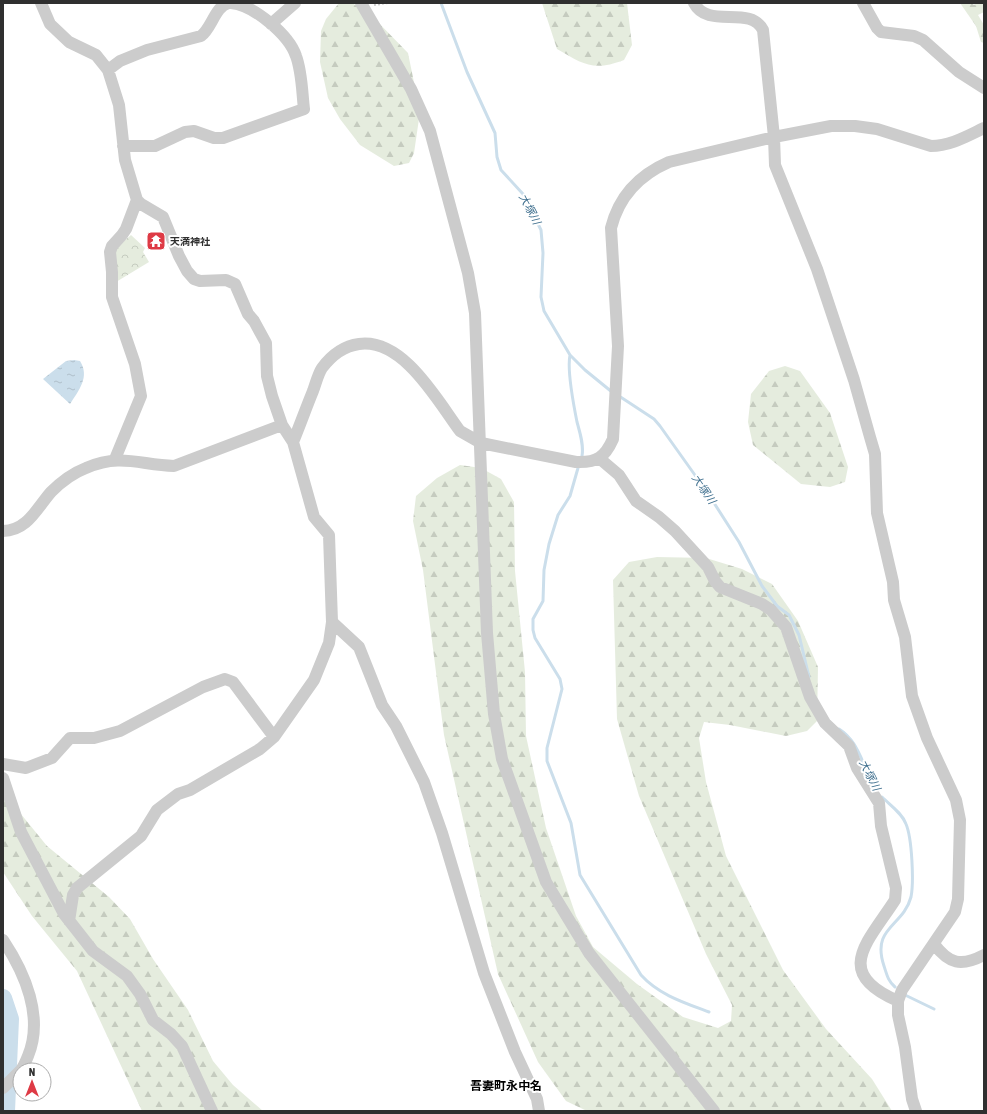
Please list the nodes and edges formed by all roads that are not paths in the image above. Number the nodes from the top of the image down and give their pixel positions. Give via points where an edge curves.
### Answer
1 (41, 3) edge
2 (230, 3) edge
3 (295, 3) edge
4 (361, 3) edge
5 (694, 3) edge
6 (863, 3) edge
7 (271, 24) junction
8 (108, 70) junction
9 (984, 88) edge
10 (984, 128) edge
11 (774, 137) junction
12 (123, 146) junction
13 (137, 200) junction
14 (282, 425) junction
15 (293, 442) junction
16 (481, 443) junction
17 (599, 458) junction
18 (115, 459) junction
19 (3, 531) edge
20 (332, 622) junction
21 (274, 737) junction
22 (3, 764) edge
23 (3, 778) edge
24 (69, 921) junction
25 (3, 940) edge
26 (934, 944) junction
27 (984, 955) edge
28 (898, 1001) junction
29 (24, 1062) edge
30 (12, 1079) edge
31 (3, 1088) edge
32 (212, 1111) edge
33 (539, 1111) edge
34 (714, 1111) edge
35 (916, 1111) edge

1 - 8 street via 50,24 69,42 96,55
2 - 7 street via 250,8
2 - 8 street via 221,7 206,33 201,36 147,50 120,61
3 - 7 street
4 - 16 street via 410,89 430,130 438,155 468,273 475,313
5 - 11 street via 699,11 706,15 748,19 761,26 766,50
6 - 9 street via 881,32 914,36 923,40 959,72
7 - 12 street via 296,56 304,109 223,138 214,138 194,131 185,132 155,146
8 - 12 street via 119,105
10 - 11 street via 940,146 931,146 876,128 855,126 831,126
11 - 17 street via 669,162 654,168 640,178 621,202 611,228 618,346 613,439 608,450
11 - 26 street via 775,165 817,269 854,380 875,454 877,512 893,582 894,600 905,637 912,696 956,800 960,820 958,899 955,912
12 - 13 street
13 - 14 street via 163,217 179,256 194,279 226,280 235,284 248,314 266,343 267,376
13 - 18 street via 122,236 110,252 112,297 135,364 141,390 141,401
14 - 15 street
14 - 18 street via 174,466
15 - 16 street via 321,369 350,345 366,343 382,346 399,355 418,374 460,431
15 - 20 street via 314,517 329,535
16 - 17 street via 576,462 589,462
16 - 34 street via 487,633 494,714 504,766 546,882 589,954
17 - 28 street via 619,475 636,501 675,531 708,567 720,587 762,604 786,627 810,697 825,723 849,746 857,768 879,803 881,826 896,894 895,900 862,952 859,966 862,975 869,982 885,995
18 - 19 street via 87,468 64,480 21,528
20 - 21 street via 329,643 314,680
20 - 33 street via 359,647 382,704 424,782 442,832 484,973 537,1099
21 - 22 street via 233,682 224,679 203,687 120,731 94,738 70,738 52,758 26,768
21 - 24 street via 260,749 190,790 178,794 157,810 141,836 77,888 73,894
23 - 24 street via 21,832
24 - 32 street via 93,951 127,976 140,994 153,1020 182,1046
25 - 29 street via 27,985 33,1011 32,1045
26 - 27 street via 951,960 968,961
26 - 28 street via 902,990
28 - 35 street via 898,1015
30 - 31 street

